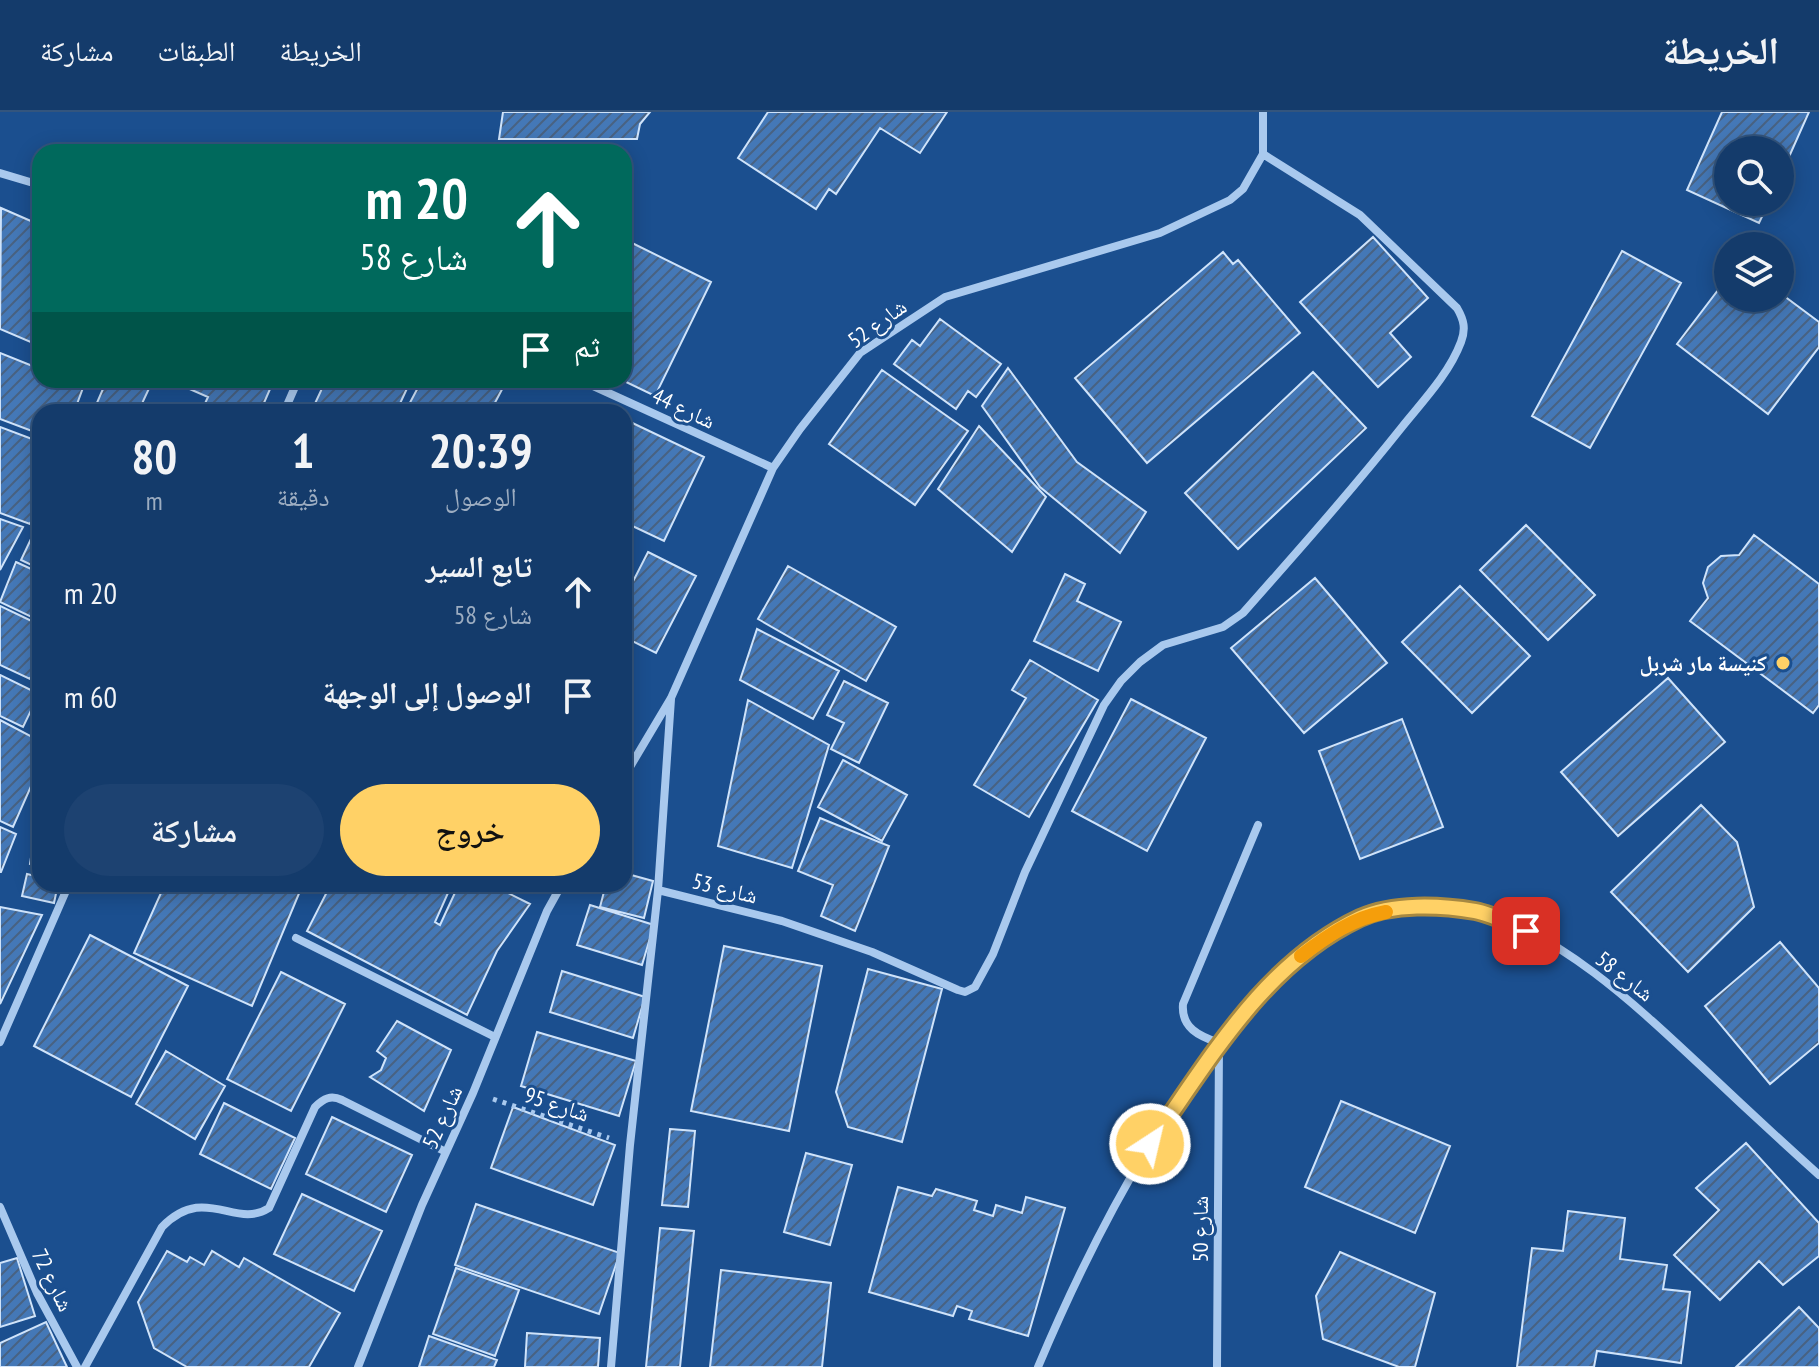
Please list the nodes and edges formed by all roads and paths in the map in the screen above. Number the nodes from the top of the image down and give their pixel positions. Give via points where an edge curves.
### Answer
1 (1263, 112) edge
2 (1263, 154) junction
3 (0, 173) edge
4 (32, 183) edge
5 (598, 388) edge
6 (773, 468) junction
7 (671, 698) junction
8 (632, 764) edge
9 (1258, 825) dead end
10 (658, 890) junction
11 (66, 892) edge
12 (558, 892) edge
13 (296, 938) dead end
14 (495, 1037) junction
15 (0, 1042) edge
16 (1219, 1043) junction
17 (473, 1093) junction
18 (630, 1145) junction
19 (446, 1152) junction
20 (1819, 1175) edge
21 (0, 1207) edge
22 (77, 1367) edge
23 (85, 1367) edge
24 (358, 1367) edge
25 (611, 1367) edge
26 (1038, 1367) edge
27 (1217, 1367) edge

1 - 2 street, شارع 52
2 - 6 street, شارع 52 via 1243,189 1160,233 945,297 860,353
2 - 10 street, شارع 53 via 1360,215 1457,308 1464,329 1455,356 1352,488 1243,613 1216,631 1163,645 1121,681 1104,705 975,987 958,990 782,921
3 - 4 street
5 - 6 street, شارع 44
6 - 7 street, شارع 52
7 - 8 street, شارع 52
7 - 10 street
9 - 16 street via 1183,1004 1190,1029
10 - 18 street
11 - 15 street
12 - 14 street, شارع 52
13 - 14 street
14 - 17 street, شارع 52
16 - 20 street, شارع 58 via 1278,974 1362,917 1432,906 1478,911 1568,954 1631,1000
16 - 26 street, شارع 58 via 1150,1144 1113,1210
16 - 27 street, شارع 50
17 - 18 path, شارع 95
17 - 19 street, شارع 52
18 - 25 street
19 - 23 street via 342,1100 323,1099 269,1208 250,1214 189,1207 162,1227
19 - 24 street, شارع 52
21 - 22 street, شارع 72

